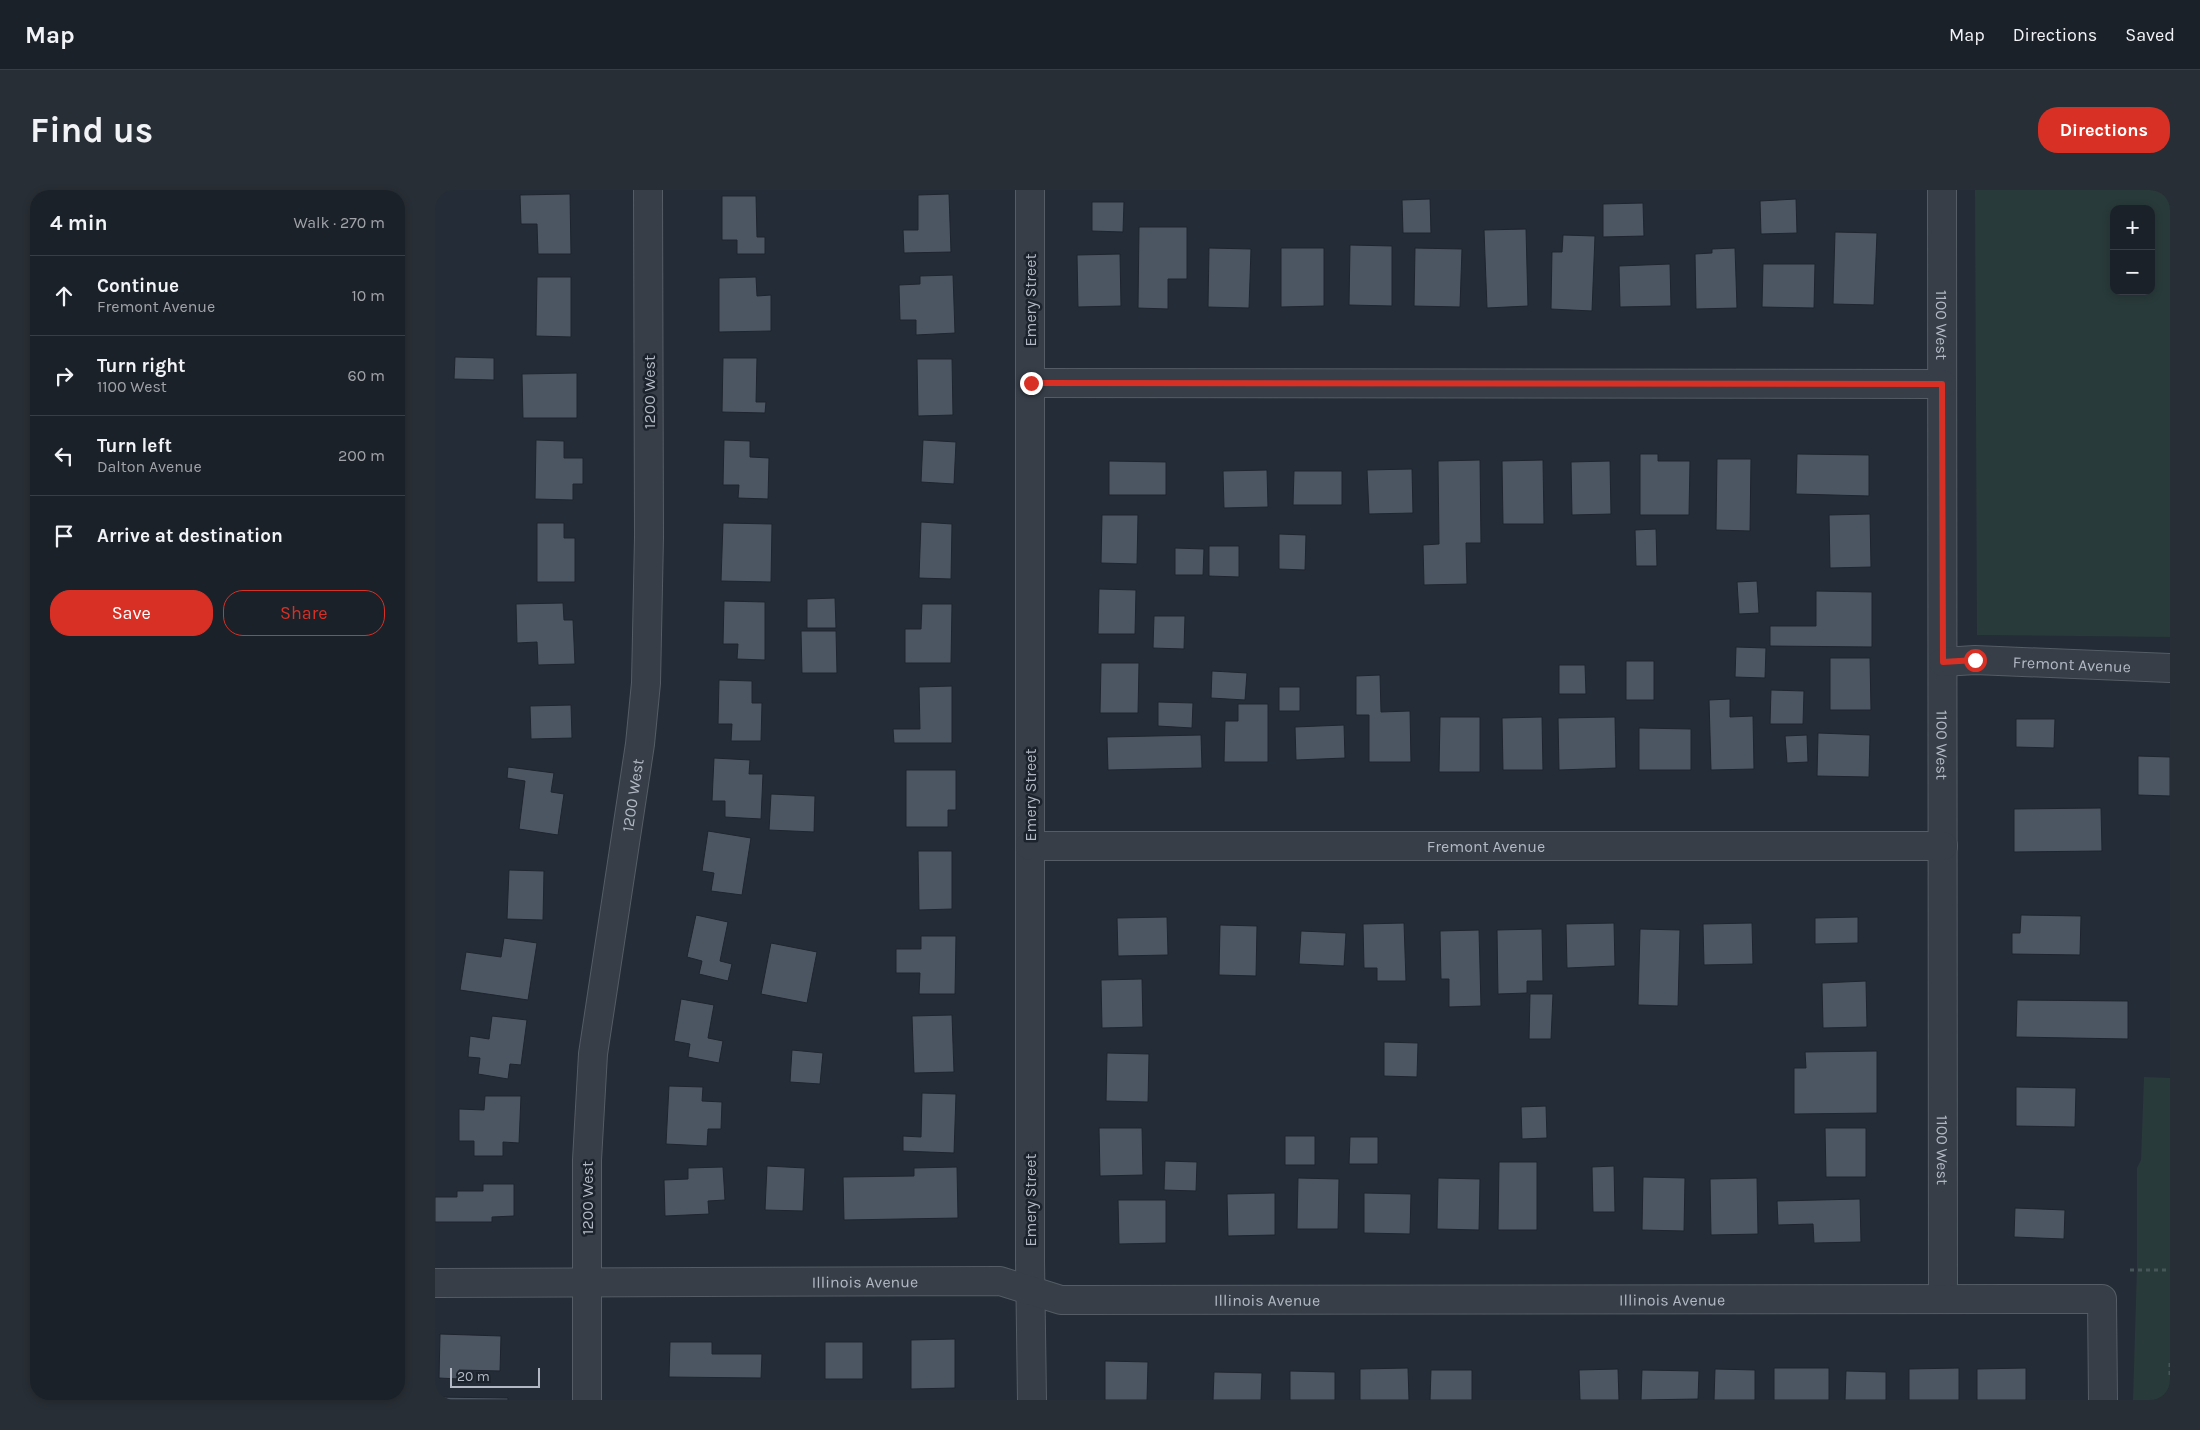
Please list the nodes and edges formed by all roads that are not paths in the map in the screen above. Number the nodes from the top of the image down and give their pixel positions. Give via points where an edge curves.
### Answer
1 (648, 190) edge
2 (1030, 190) edge
3 (1942, 190) edge
4 (1031, 383) junction
5 (1942, 384) junction
6 (1943, 662) junction
7 (2170, 668) edge
8 (1030, 846) junction
9 (1943, 846) junction
10 (587, 1282) junction
11 (435, 1283) edge
12 (1031, 1292) junction
13 (1943, 1299) junction
14 (587, 1400) edge
15 (1032, 1400) edge
16 (2103, 1400) edge

1 - 10 street, 1200 West via 646,683 640,744 593,1054 587,1160
2 - 4 street, Emery Street
3 - 5 street, 1100 West
4 - 5 street
4 - 8 street, Emery Street
5 - 6 street, 1100 West
6 - 7 street, Fremont Avenue via 1975,660
6 - 9 street, 1100 West
8 - 9 street, Fremont Avenue
8 - 12 street, Emery Street
9 - 13 street, 1100 West
10 - 11 street, Illinois Avenue
10 - 12 street, Illinois Avenue via 1001,1281
10 - 14 street, 1200 West
12 - 13 street, Illinois Avenue via 1061,1300
12 - 15 street, Emery Street
13 - 16 street, Illinois Avenue via 2102,1300

